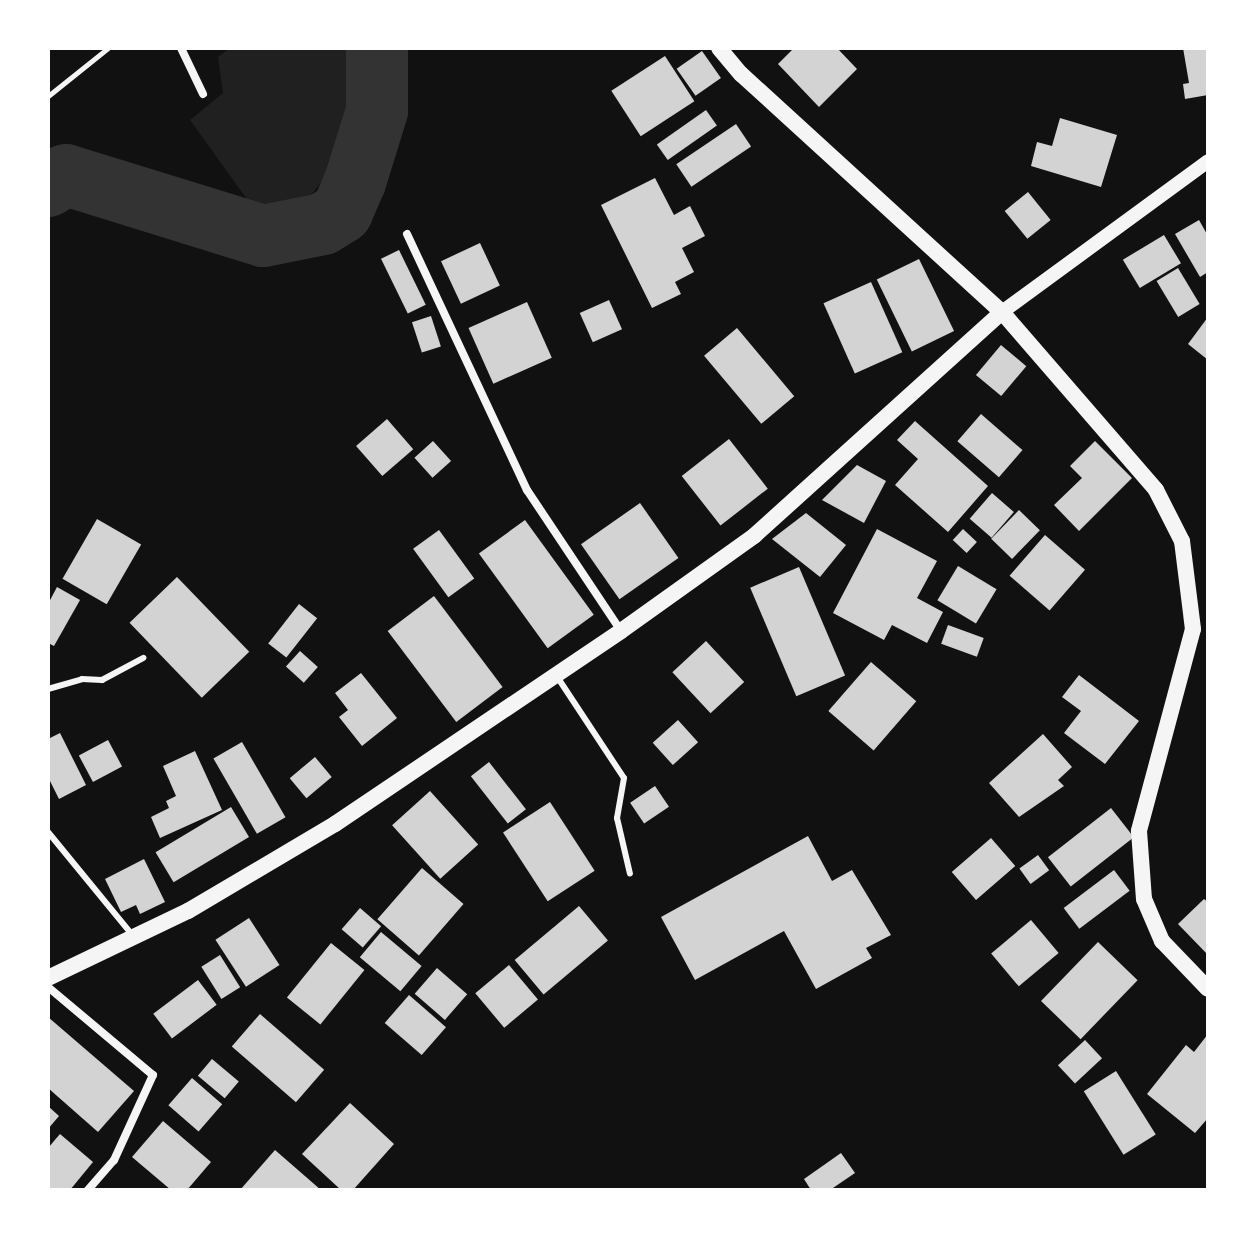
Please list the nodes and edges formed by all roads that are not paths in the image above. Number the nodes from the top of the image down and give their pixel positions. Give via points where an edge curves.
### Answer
1 (181, 48) edge
2 (719, 48) edge
3 (203, 94) dead end
4 (1208, 161) edge
5 (407, 234) dead end
6 (1002, 312) junction
7 (621, 631) junction
8 (143, 658) dead end
9 (556, 675) junction
10 (48, 689) edge
11 (48, 832) edge
12 (630, 874) dead end
13 (133, 936) junction
14 (48, 978) edge
15 (48, 987) edge
16 (1208, 989) edge
17 (88, 1190) edge

1 - 3 street
2 - 6 main road via 741,74
4 - 6 street
5 - 7 street via 527,490
6 - 7 main road via 754,536
6 - 16 main road via 1156,490 1182,541 1193,629 1139,831 1144,899 1162,941
7 - 9 main road
8 - 10 lane via 102,680 82,679
9 - 12 lane via 624,778 617,818
9 - 13 main road via 335,824 188,911
11 - 13 lane
13 - 14 main road
15 - 17 street via 153,1075 114,1160

